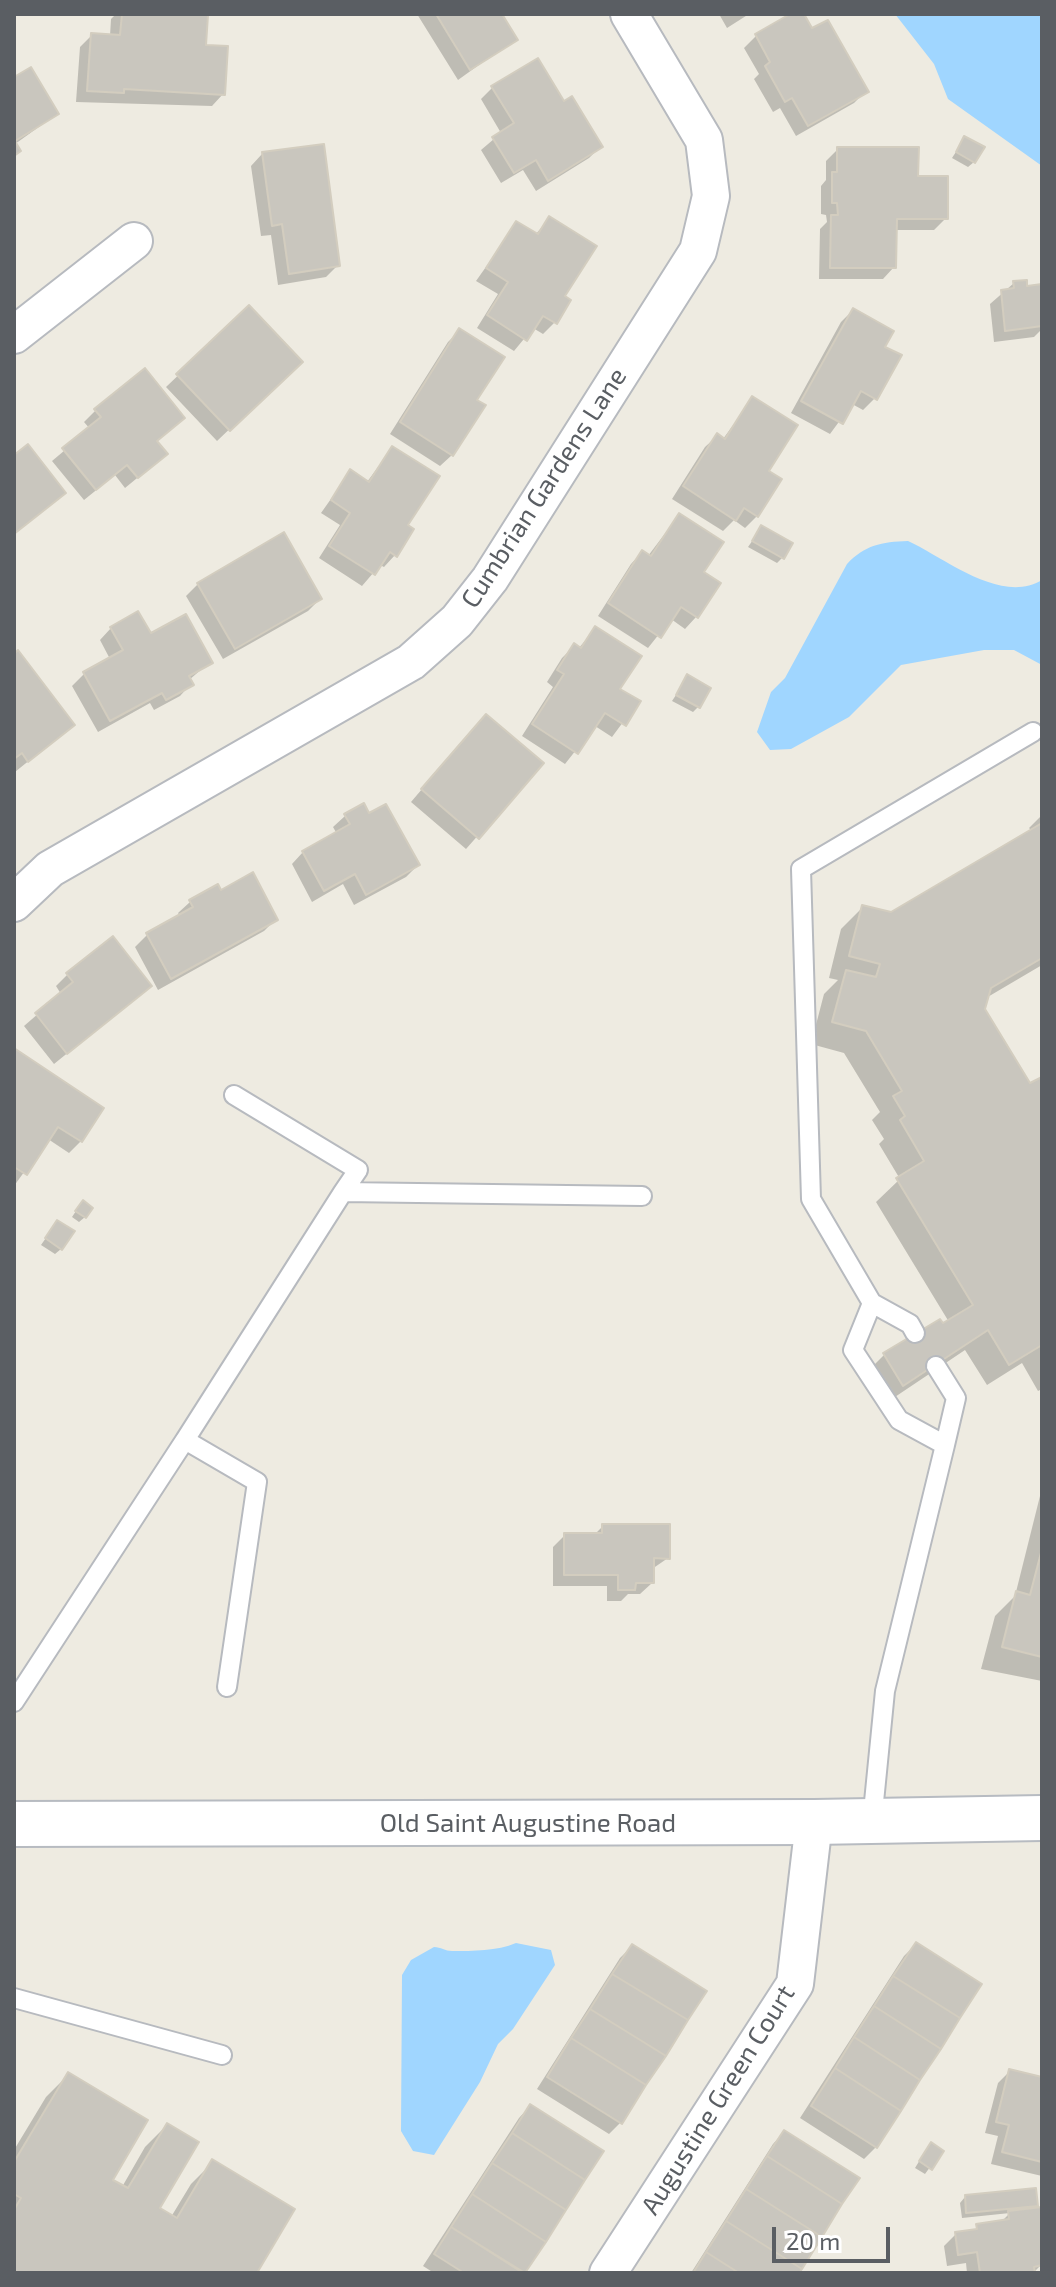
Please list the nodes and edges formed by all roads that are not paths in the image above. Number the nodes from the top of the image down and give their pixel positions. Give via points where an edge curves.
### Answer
1 (629, 14) edge
2 (134, 241) dead end
3 (14, 335) edge
4 (1033, 732) dead end
5 (14, 903) edge
6 (234, 1095) dead end
7 (343, 1192) junction
8 (642, 1196) dead end
9 (872, 1303) junction
10 (915, 1333) dead end
11 (936, 1366) dead end
12 (185, 1440) junction
13 (945, 1445) junction
14 (227, 1687) dead end
15 (14, 1702) edge
16 (1042, 1818) edge
17 (814, 1822) junction
18 (872, 1822) junction
19 (14, 1824) edge
20 (14, 1998) edge
21 (222, 2055) dead end
22 (608, 2273) edge

1 - 5 street, Cumbrian Gardens Lane via 704,140 711,196 698,251 490,579 457,621 411,662 50,869
2 - 3 street
4 - 9 lane via 801,869 811,1199
6 - 7 lane via 358,1170
7 - 8 lane
7 - 12 lane
9 - 10 lane via 910,1324
9 - 13 lane via 853,1350 899,1420
11 - 13 lane via 956,1398
12 - 14 lane via 257,1482
12 - 15 lane
13 - 18 lane via 885,1691
16 - 18 main road, Old Saint Augustine Road
17 - 18 main road, Old Saint Augustine Road
17 - 19 main road, Old Saint Augustine Road
17 - 22 street, Augustine Green Court via 795,1984
20 - 21 lane

